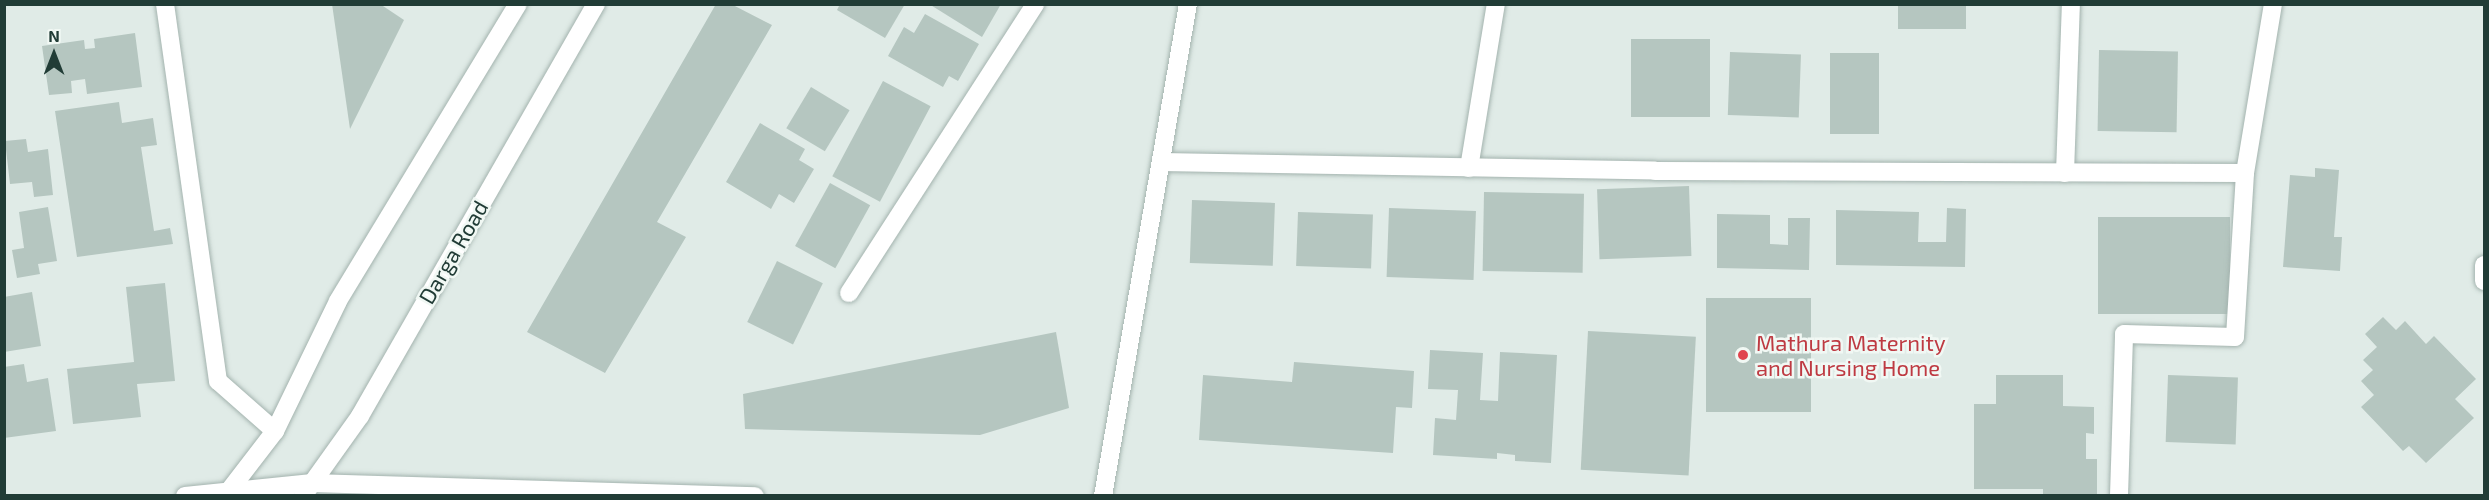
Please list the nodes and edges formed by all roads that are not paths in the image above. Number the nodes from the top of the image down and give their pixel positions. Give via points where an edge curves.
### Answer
1 (165, 4) edge
2 (518, 4) edge
3 (596, 4) edge
4 (1035, 4) edge
5 (1188, 4) edge
6 (1496, 4) edge
7 (2071, 4) edge
8 (2273, 4) edge
9 (1161, 162) junction
10 (1469, 168) junction
11 (2066, 173) junction
12 (2245, 173) junction
13 (2484, 265) edge
14 (2484, 281) edge
15 (849, 293) dead end
16 (275, 431) junction
17 (308, 489) edge
18 (227, 493) edge
19 (185, 495) edge
20 (755, 495) edge
21 (1103, 495) edge
22 (2119, 495) edge

1 - 16 street via 218,381
2 - 16 street via 338,301
3 - 17 street, Darga Road via 360,416
4 - 15 street
5 - 9 street
6 - 10 street
7 - 11 street
8 - 12 street
9 - 10 street
9 - 21 street
10 - 11 street
11 - 12 street
12 - 22 street via 2235,337 2124,334
13 - 14 street
16 - 18 street
17 - 18 street
17 - 20 street
18 - 19 street

